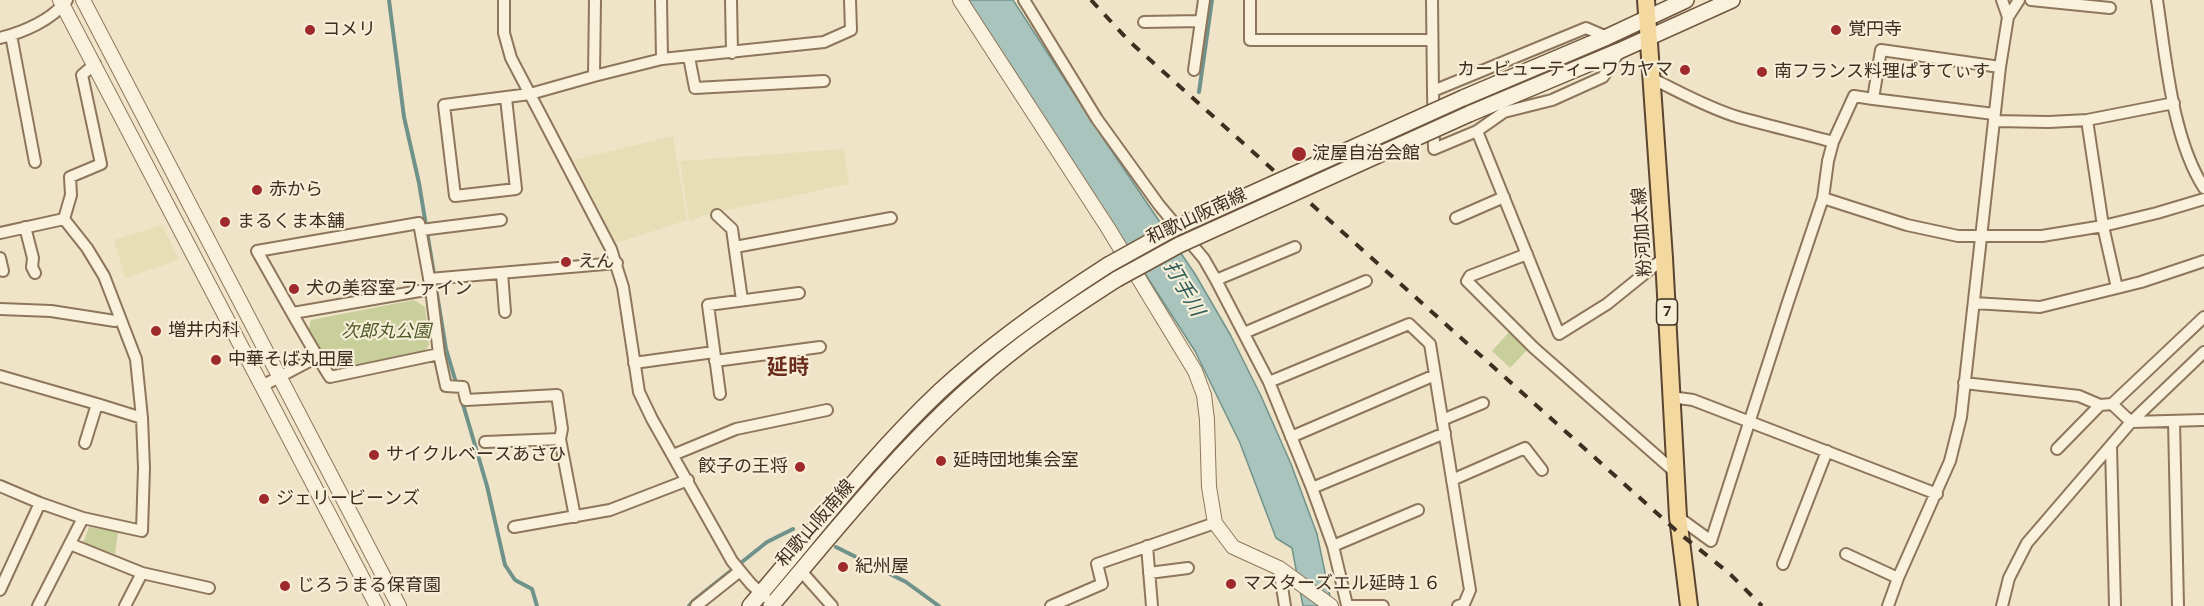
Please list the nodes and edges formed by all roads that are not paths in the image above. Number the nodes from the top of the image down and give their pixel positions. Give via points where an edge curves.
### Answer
1 (83, 0) edge
2 (504, 0) edge
3 (595, 0) edge
4 (661, 0) edge
5 (731, 0) edge
6 (850, 0) edge
7 (960, 0) edge
8 (1024, 0) edge
9 (1204, 0) edge
10 (1250, 0) edge
11 (1432, 0) edge
12 (1646, 0) edge
13 (1686, 0) edge
14 (1732, 0) edge
15 (2002, 0) edge
16 (2019, 0) edge
17 (2031, 0) edge
18 (2157, 0) edge
19 (63, 2) edge
20 (2110, 8) dead end
21 (2008, 16) junction
22 (1647, 17) junction
23 (1200, 21) junction
24 (1144, 22) dead end
25 (6, 37) edge
26 (1606, 37) junction
27 (1649, 38) junction
28 (1431, 40) junction
29 (1619, 51) junction
30 (732, 53) junction
31 (689, 57) junction
32 (662, 59) junction
33 (94, 64) junction
34 (2000, 67) junction
35 (1194, 70) dead end
36 (594, 76) junction
37 (1653, 78) junction
38 (824, 81) dead end
39 (1433, 91) junction
40 (531, 94) junction
41 (506, 98) junction
42 (1874, 99) junction
43 (2174, 103) junction
44 (1994, 117) junction
45 (2087, 120) junction
46 (1477, 131) junction
47 (154, 137) junction
48 (1833, 142) junction
49 (137, 146) junction
50 (35, 162) dead end
51 (2204, 188) edge
52 (1504, 197) junction
53 (1823, 198) junction
54 (2204, 199) edge
55 (717, 215) dead end
56 (891, 218) dead end
57 (1456, 218) dead end
58 (64, 219) junction
59 (501, 220) dead end
60 (2103, 226) junction
61 (25, 227) junction
62 (425, 229) junction
63 (0, 233) edge
64 (1981, 236) junction
65 (735, 247) junction
66 (1295, 247) dead end
67 (1527, 254) junction
68 (0, 258) edge
69 (1664, 258) junction
70 (2204, 261) edge
71 (616, 263) junction
72 (3, 271) dead end
73 (35, 273) dead end
74 (502, 273) junction
75 (1216, 280) junction
76 (433, 281) junction
77 (1366, 281) dead end
78 (2117, 288) junction
79 (799, 293) dead end
80 (742, 300) junction
81 (1974, 303) junction
82 (0, 309) edge
83 (505, 312) dead end
84 (293, 313) junction
85 (2204, 317) edge
86 (115, 321) dead end
87 (1244, 333) junction
88 (820, 346) dead end
89 (2204, 352) edge
90 (439, 354) junction
91 (317, 357) junction
92 (715, 357) junction
93 (634, 363) junction
94 (1435, 375) junction
95 (0, 376) edge
96 (279, 377) junction
97 (1269, 382) junction
98 (1964, 383) junction
99 (262, 386) junction
100 (720, 394) dead end
101 (1671, 397) junction
102 (1483, 403) dead end
103 (98, 404) junction
104 (2112, 404) junction
105 (2100, 405) junction
106 (827, 410) dead end
107 (142, 418) junction
108 (1443, 420) junction
109 (2204, 420) edge
110 (1749, 421) junction
111 (2174, 421) junction
112 (2131, 422) junction
113 (1444, 433) junction
114 (1291, 437) junction
115 (560, 439) junction
116 (485, 442) dead end
117 (85, 443) dead end
118 (2111, 446) junction
119 (2057, 450) dead end
120 (1827, 451) junction
121 (673, 455) junction
122 (1542, 470) dead end
123 (1675, 472) junction
124 (688, 480) junction
125 (1452, 480) junction
126 (0, 486) edge
127 (1312, 488) junction
128 (1937, 494) junction
129 (40, 503) junction
130 (1418, 510) dead end
131 (575, 517) junction
132 (1678, 517) junction
133 (83, 518) junction
134 (1215, 523) junction
135 (514, 526) dead end
136 (70, 544) junction
137 (1147, 546) junction
138 (1333, 546) junction
139 (1846, 554) dead end
140 (1783, 564) dead end
141 (736, 566) junction
142 (1188, 568) dead end
143 (1279, 568) junction
144 (801, 571) junction
145 (142, 573) junction
146 (1149, 573) junction
147 (1898, 578) junction
148 (209, 588) dead end
149 (0, 590) edge
150 (761, 593) junction
151 (772, 605) edge
152 (38, 606) edge
153 (125, 606) edge
154 (377, 606) edge
155 (399, 606) edge
156 (696, 606) edge
157 (750, 606) edge
158 (832, 606) edge
159 (1051, 606) edge
160 (1152, 606) edge
161 (1285, 606) edge
162 (1331, 606) edge
163 (1347, 606) edge
164 (1383, 606) edge
165 (1458, 606) edge
166 (1689, 606) edge
167 (1888, 606) edge
168 (2002, 606) edge
169 (2115, 606) edge
170 (2178, 606) edge

1 - 47 street
2 - 40 street via 504,33 511,58
3 - 36 street
4 - 32 street
5 - 30 street
6 - 30 street via 851,30 824,42
7 - 134 street via 1108,228 1195,371 1208,420 1209,487
8 - 75 street via 1097,119
9 - 23 street
10 - 28 street via 1250,40
11 - 28 street
12 - 22 main road, 粉河加太線 / 7
13 - 22 main road, 和歌山阪南線
14 - 27 main road, 和歌山阪南線
15 - 21 street
16 - 21 street
17 - 20 street
18 - 43 street
19 - 25 street via 44,21
19 - 33 street
21 - 34 street
22 - 26 main road, 和歌山阪南線
22 - 27 main road, 粉河加太線 / 7
23 - 24 street
23 - 35 street
25 - 50 street
26 - 39 street via 1586,27
26 - 150 main road, 和歌山阪南線, bridge via 1171,230 1042,308 940,391
27 - 29 main road, 和歌山阪南線
27 - 37 main road, 粉河加太線 / 7
28 - 39 street
29 - 46 street via 1603,77 1552,100 1504,112
29 - 144 main road, 和歌山阪南線, bridge via 1179,245 1117,279 1056,318 974,383 905,450
30 - 31 street
31 - 32 street
31 - 38 street via 695,88
32 - 36 street
33 - 49 street
33 - 58 street via 82,75 101,164 70,177 72,195
34 - 42 street via 1881,50
34 - 44 street
36 - 40 street
37 - 48 street via 1737,116
37 - 69 main road, 粉河加太線 / 7
39 - 46 street via 1434,149
40 - 41 street
40 - 71 street
41 - 41 street via 444,105 455,196 516,189
42 - 44 street
42 - 48 street via 1854,96
43 - 45 street
43 - 51 street via 2181,141
44 - 45 street via 2049,122
44 - 64 street
45 - 60 street
46 - 52 street
47 - 49 street
47 - 96 street
48 - 53 street
49 - 99 street
52 - 57 street
52 - 67 street
53 - 64 street via 1907,225 1958,236
53 - 110 street
54 - 60 street
55 - 65 street via 732,229
56 - 65 street
58 - 61 street
58 - 107 street via 104,276 136,359
59 - 62 street
60 - 64 street via 2042,236
60 - 78 street
61 - 63 street
61 - 73 street
62 - 76 street
62 - 84 street via 419,223 258,250
64 - 81 street
65 - 80 street
66 - 75 street
67 - 69 street via 1559,334 1606,304
67 - 123 street via 1470,276 1467,281 1534,348
68 - 72 street
69 - 101 main road, 粉河加太線 / 7
70 - 78 street
71 - 74 street
71 - 93 street
74 - 76 street
74 - 83 street
75 - 87 street
76 - 84 street
76 - 90 street
77 - 87 street
78 - 81 street via 2040,306
79 - 80 street
80 - 92 street via 708,305
81 - 98 street
82 - 86 street via 51,311
84 - 91 street
85 - 104 street
87 - 97 street
88 - 92 street
89 - 112 street
90 - 91 street via 330,377
90 - 115 street via 446,386 463,387 466,400 558,395
91 - 96 street
92 - 93 street
92 - 100 street
93 - 121 street via 639,392
94 - 97 street via 1430,344 1409,324
94 - 108 street
94 - 114 street
95 - 103 street
96 - 99 street
96 - 155 street
97 - 114 street
98 - 105 street via 2079,396
98 - 128 street via 1961,417
99 - 154 street
101 - 110 street via 1694,400
101 - 123 main road, 粉河加太線 / 7
102 - 108 street
103 - 107 street
103 - 117 street
104 - 105 street
104 - 112 street
105 - 119 street
106 - 121 street via 736,429
107 - 133 street via 142,531
108 - 113 street
109 - 111 street
110 - 120 street
110 - 132 street via 1711,541
111 - 112 street
111 - 170 street
112 - 118 street
113 - 125 street
113 - 127 street
114 - 127 street
115 - 116 street
115 - 131 street
118 - 168 street via 2027,543 2009,578
118 - 169 street
120 - 128 street
120 - 140 street
121 - 124 street
122 - 125 street via 1525,448
123 - 132 main road, 粉河加太線 / 7
124 - 131 street via 610,510
124 - 141 street
125 - 165 street via 1470,590 1464,604
126 - 129 street
127 - 138 street
128 - 147 street
129 - 133 street
129 - 149 street
130 - 138 street
131 - 135 street
132 - 166 main road, 粉河加太線 / 7
133 - 136 street
134 - 137 street
134 - 143 street via 1233,547
136 - 145 street
136 - 152 street
137 - 146 street
137 - 159 street via 1097,564 1102,584
138 - 163 street
139 - 147 street
141 - 150 street
141 - 156 street
142 - 146 street
143 - 161 street
143 - 162 street
144 - 151 main road, 和歌山阪南線
144 - 158 street
145 - 148 street
145 - 153 street
146 - 160 street
147 - 167 street
150 - 151 street
150 - 157 main road, 和歌山阪南線
163 - 164 street

